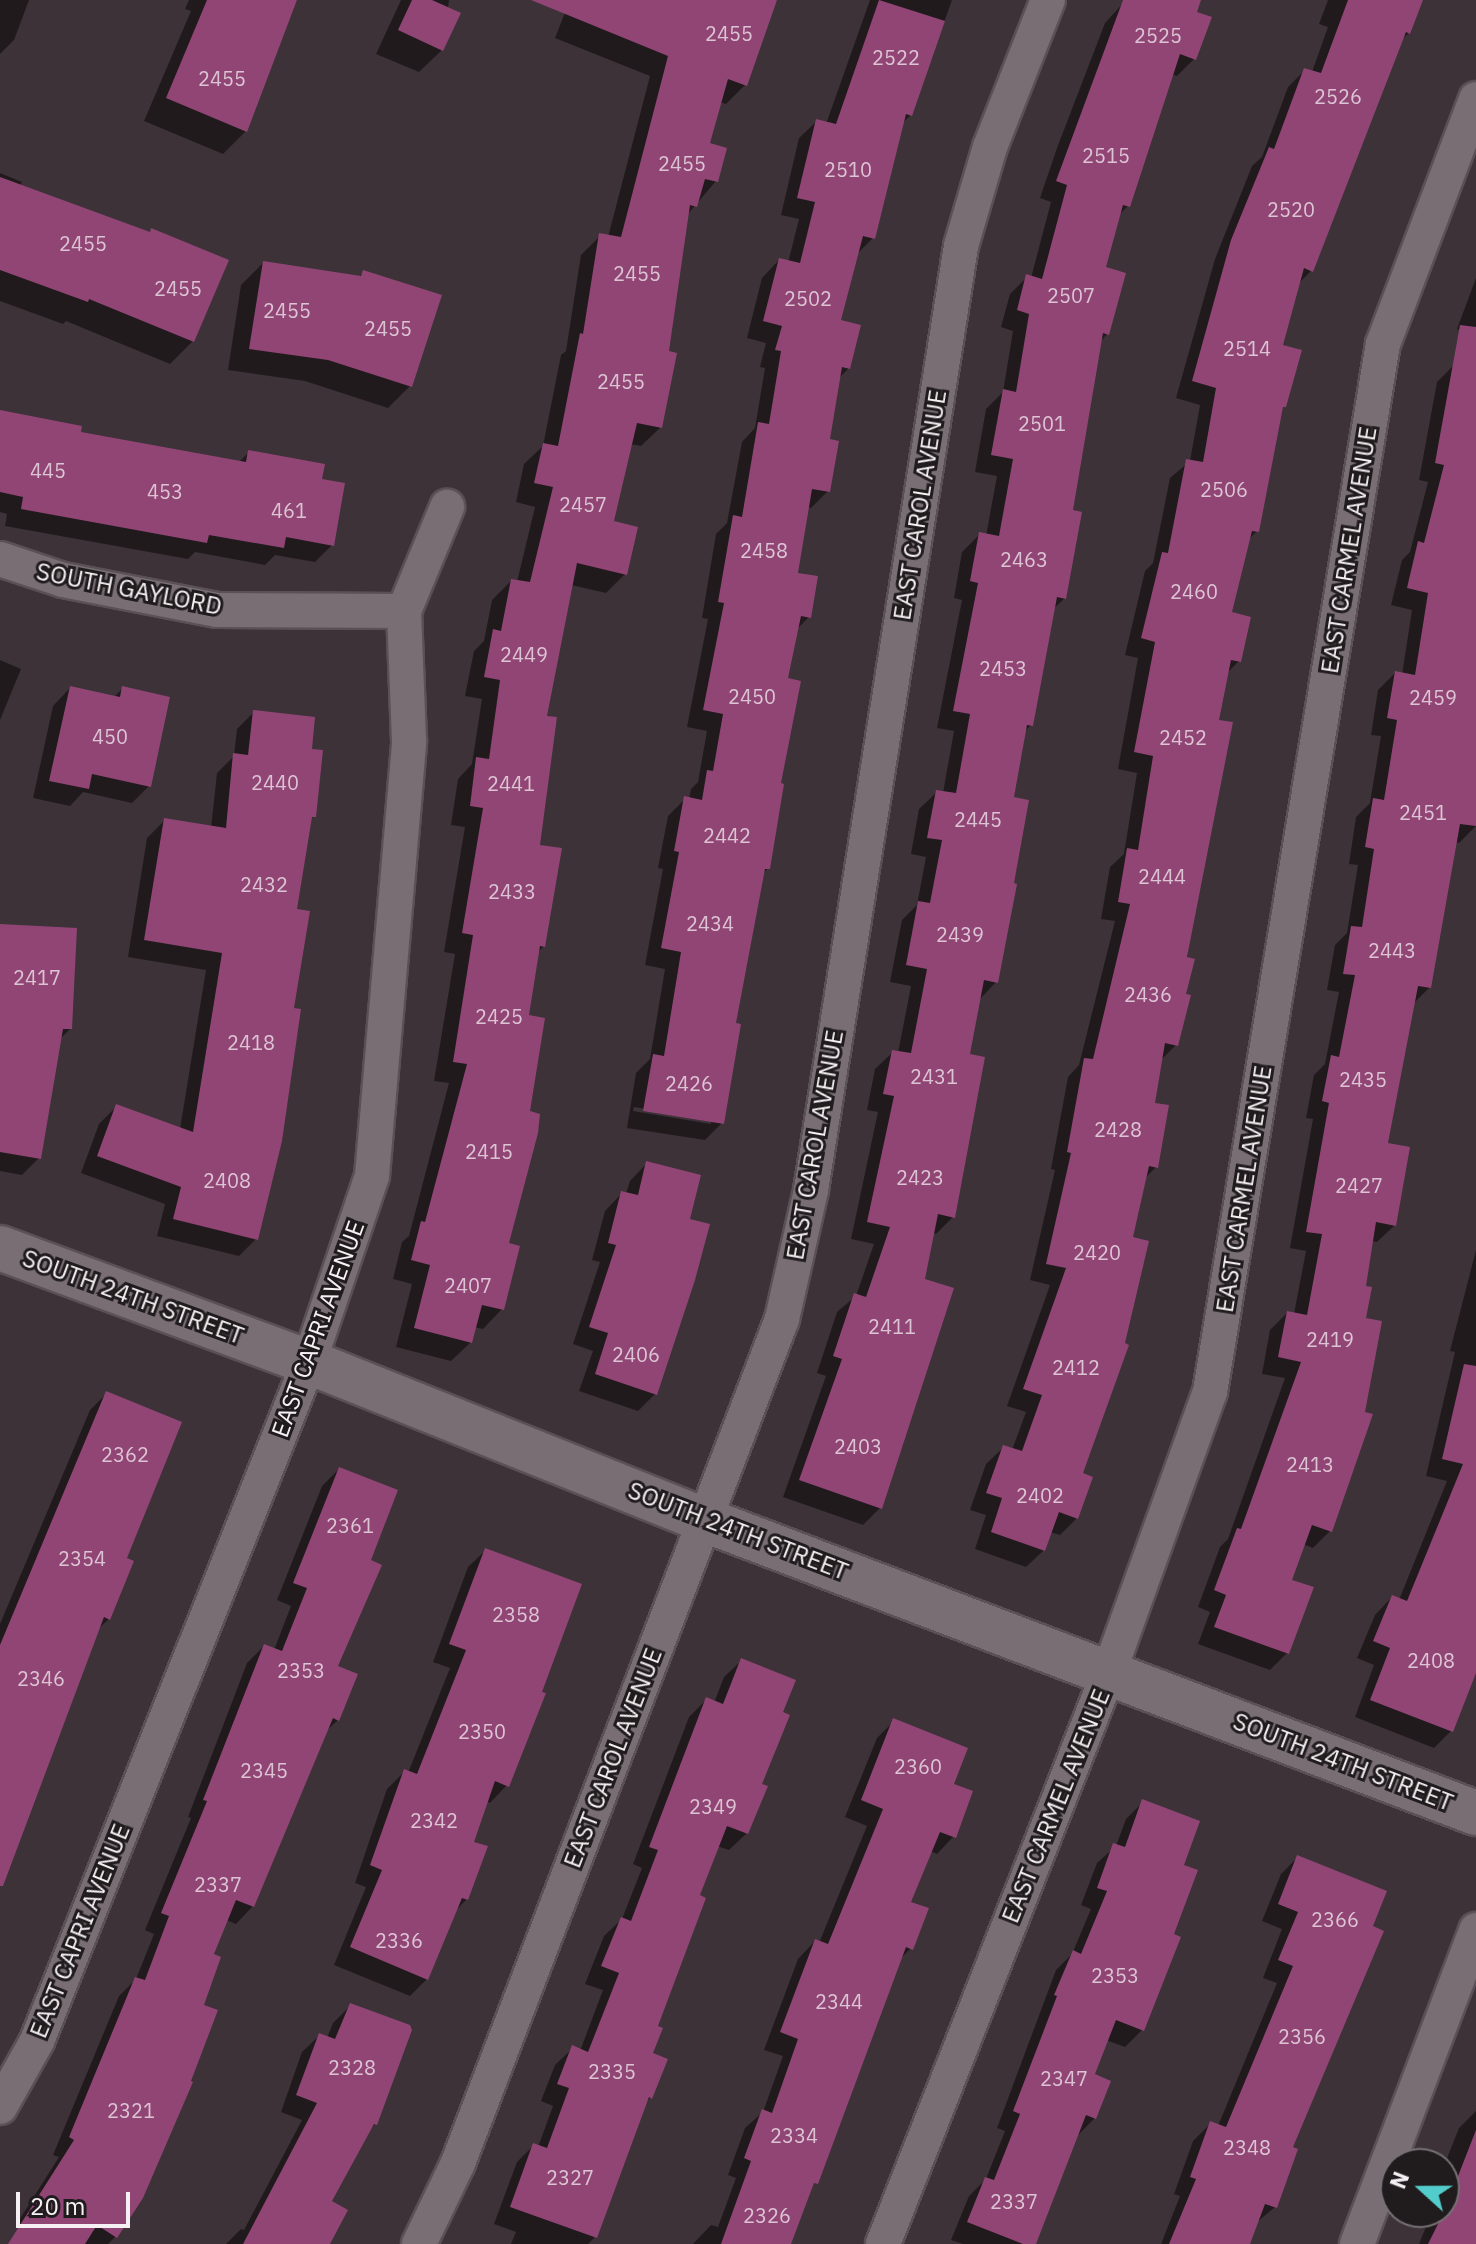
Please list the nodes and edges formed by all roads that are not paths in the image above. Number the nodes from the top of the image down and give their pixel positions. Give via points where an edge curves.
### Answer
1 (1048, 0) edge
2 (1476, 99) edge
3 (447, 507) dead end
4 (0, 559) edge
5 (404, 611) junction
6 (0, 1248) edge
7 (309, 1362) junction
8 (705, 1520) junction
9 (1109, 1672) junction
10 (1476, 1813) edge
11 (1476, 1930) edge
12 (0, 2107) edge
13 (419, 2244) edge
14 (883, 2244) edge
15 (1357, 2244) edge

1 - 8 street, EAST CAROL AVENUE via 990,147 961,246 811,1190 782,1319
2 - 9 street, EAST CARMEL AVENUE via 1383,344 1210,1392
3 - 5 street, EAST CAPRI AVENUE
4 - 5 street, SOUTH GAYLORD via 63,580 217,610
5 - 7 street, EAST CAPRI AVENUE via 409,741 372,1176
6 - 7 street, SOUTH 24TH STREET
7 - 8 street, SOUTH 24TH STREET
7 - 12 street, EAST CAPRI AVENUE via 37,2041
8 - 9 street, SOUTH 24TH STREET
8 - 13 street, EAST CAROL AVENUE via 464,2148
9 - 10 street, SOUTH 24TH STREET
9 - 14 street, EAST CARMEL AVENUE
11 - 15 street

